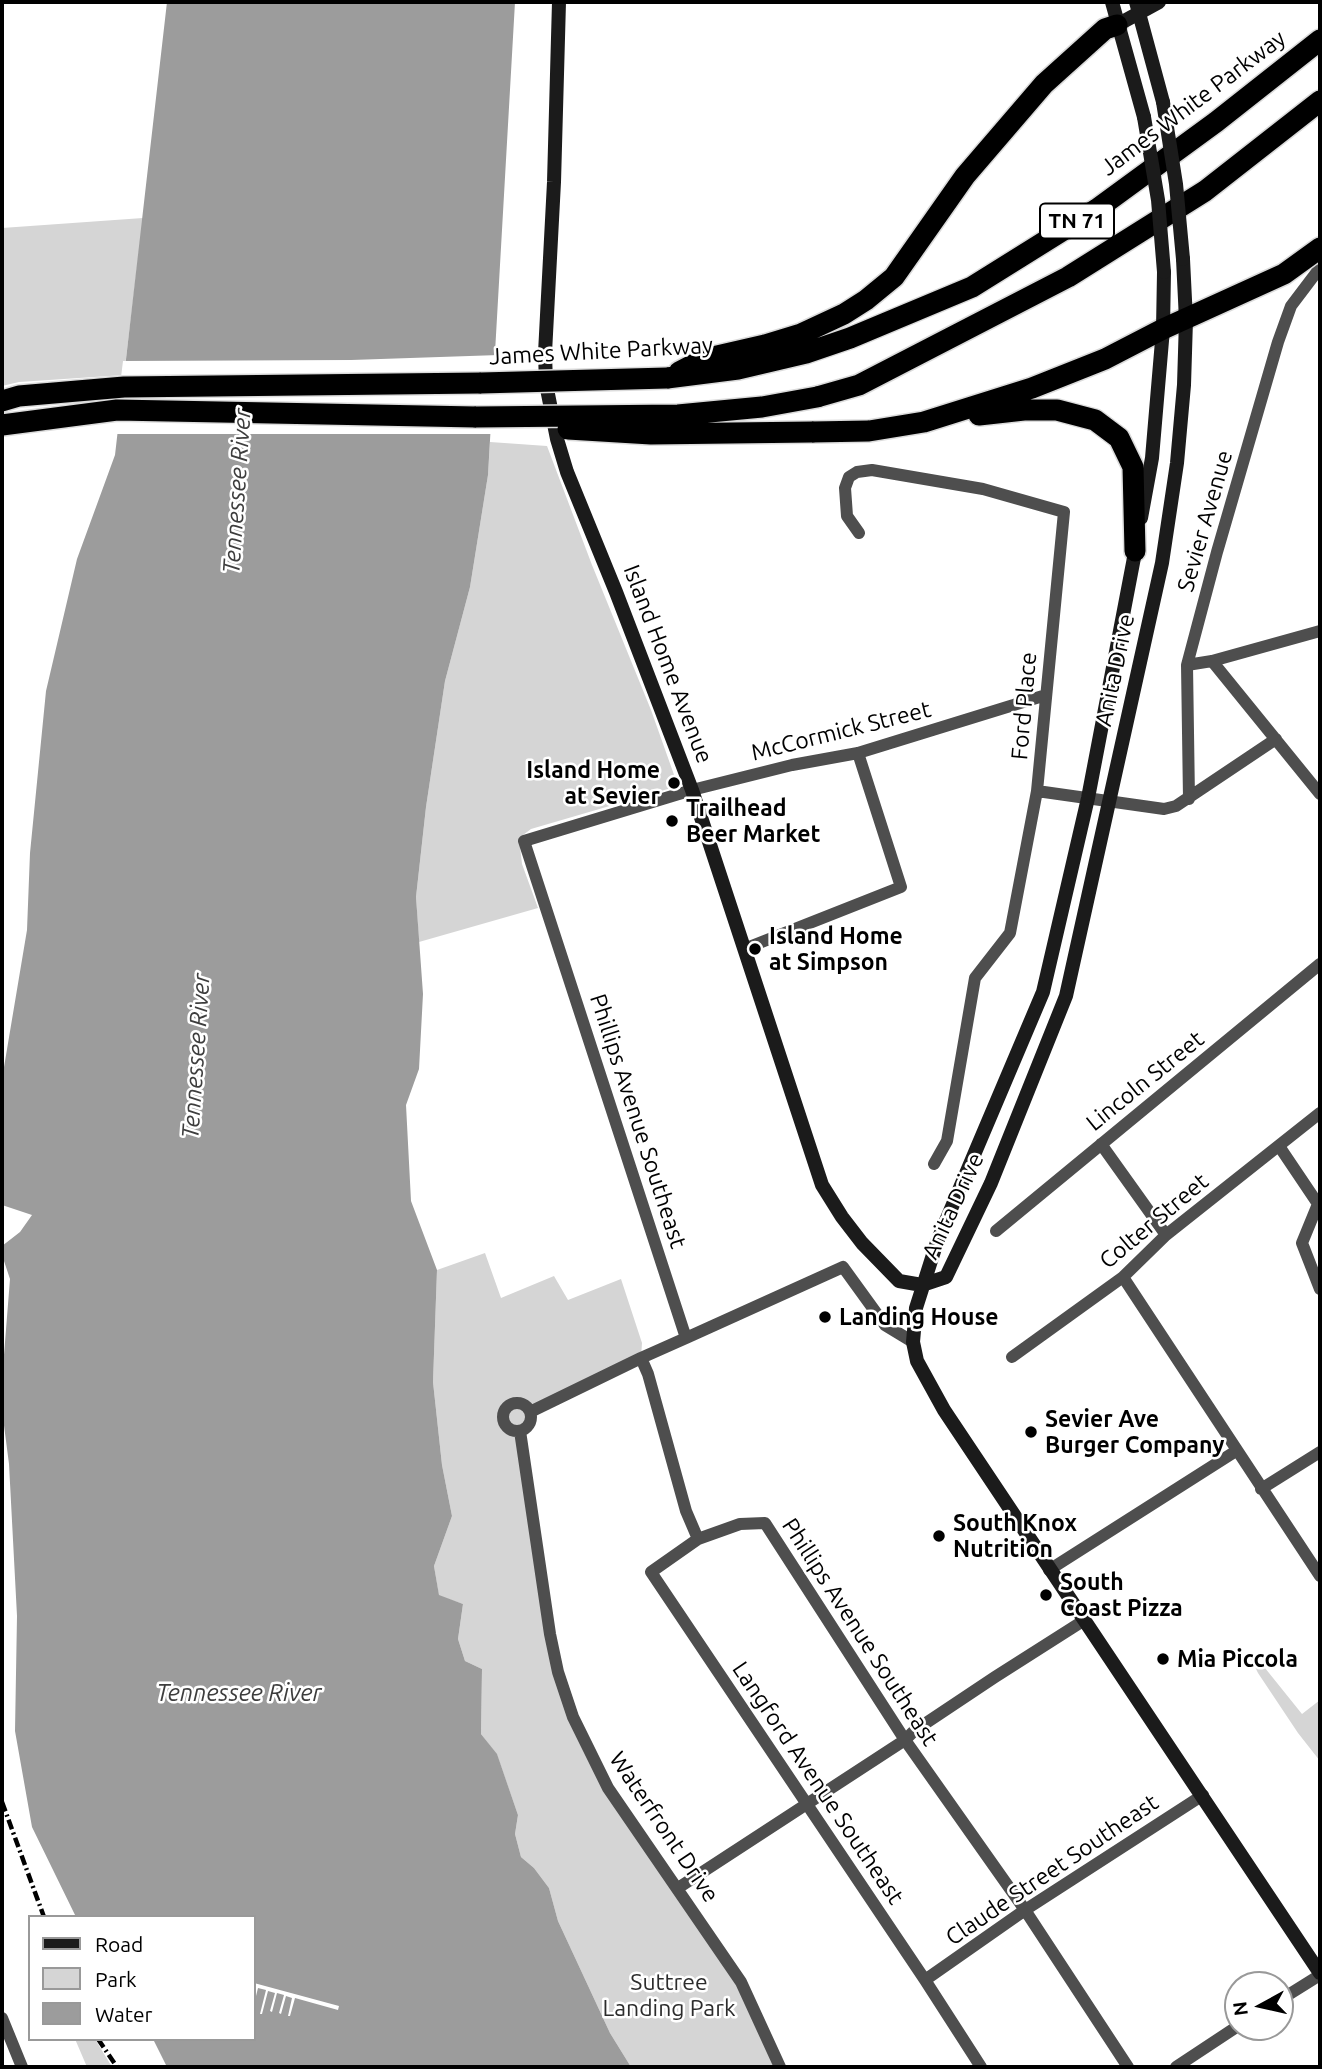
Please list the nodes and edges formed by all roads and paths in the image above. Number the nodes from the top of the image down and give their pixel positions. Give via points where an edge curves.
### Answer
1 (559, 2) edge
2 (1112, 2) edge
3 (1159, 2) edge
4 (1137, 7) edge
5 (1117, 25) junction
6 (1320, 40) edge
7 (1320, 101) edge
8 (1320, 248) edge
9 (1320, 270) edge
10 (1186, 320) junction
11 (1163, 328) junction
12 (803, 344) junction
13 (2, 401) edge
14 (476, 417) junction
15 (924, 422) junction
16 (2, 425) edge
17 (859, 533) dead end
18 (1135, 551) junction
19 (1320, 631) edge
20 (1212, 661) junction
21 (1187, 664) junction
22 (1046, 695) junction
23 (1276, 739) junction
24 (858, 753) junction
25 (692, 790) junction
26 (1037, 791) junction
27 (1320, 794) edge
28 (1088, 798) junction
29 (1189, 799) junction
30 (1110, 801) junction
31 (524, 841) joint
32 (744, 949) junction
33 (1320, 964) edge
34 (1320, 1113) edge
35 (1101, 1144) junction
36 (1279, 1146) junction
37 (934, 1164) dead end
38 (1319, 1204) edge
39 (996, 1231) dead end
40 (1166, 1235) junction
41 (1123, 1277) junction
42 (922, 1285) junction
43 (1320, 1289) edge
44 (686, 1338) junction
45 (913, 1342) junction
46 (1012, 1357) dead end
47 (641, 1358) junction
48 (530, 1412) junction
49 (520, 1431) junction
50 (1236, 1451) junction
51 (1320, 1452) edge
52 (1261, 1489) junction
53 (698, 1539) junction
54 (1049, 1570) junction
55 (1320, 1576) edge
56 (1083, 1621) junction
57 (905, 1740) junction
58 (1203, 1796) junction
59 (807, 1804) junction
60 (678, 1888) junction
61 (1025, 1910) junction
62 (1320, 1974) edge
63 (925, 1980) junction
64 (1294, 1991) edge
65 (2, 2018) edge
66 (1224, 2035) edge
67 (22, 2067) edge
68 (780, 2067) edge
69 (981, 2067) edge
70 (1128, 2067) edge
71 (1176, 2067) edge

1 - 25 main road, Island Home Avenue via 544,353 550,409 567,472
2 - 5 main road, Anita Drive
3 - 4 main road
4 - 5 main road
4 - 10 main road, Anita Drive, bridge via 1163,102 1176,184
5 - 11 main road, Anita Drive, bridge via 1144,117 1158,200
5 - 12 highway via 1105,29 1044,84 965,176 894,277
6 - 12 highway, James White Parkway / TN 71 via 1097,209 972,287 850,338
7 - 14 highway, TN 71, bridge via 1205,191 1068,277 859,384 762,407 678,415
8 - 10 highway via 1284,274
9 - 21 street, Sevier Avenue via 1291,306 1278,342
10 - 11 highway
10 - 30 main road, Anita Drive via 1177,463 1162,563
11 - 15 highway via 1105,359 1032,388
11 - 18 main road, Anita Drive via 1152,458
12 - 13 highway, James White Parkway, bridge via 765,345 704,359 667,378 626,381 124,387
14 - 15 highway, bridge via 651,434 869,431
14 - 16 highway, TN 71 via 117,410
15 - 18 highway via 1024,410 1057,410 1095,420 1119,438 1133,467
17 - 22 street, Ford Place via 847,516 845,488 849,477 872,470 983,489 1064,512
18 - 28 main road, Anita Drive
19 - 20 street
20 - 21 street
20 - 23 street
21 - 29 street, Sevier Avenue
22 - 24 street, McCormick Street
22 - 26 street, Ford Place
23 - 27 street
23 - 29 street
24 - 25 street, McCormick Street
24 - 32 street via 901,887
25 - 31 street, McCormick Street
25 - 32 main road, Island Home Avenue
26 - 28 street
26 - 37 street, Ford Place via 1010,933 975,978 947,1141
28 - 30 street
28 - 42 main road, Anita Drive via 1044,992
29 - 30 street via 1164,809
30 - 42 main road, Anita Drive via 1066,996 991,1184 946,1276
31 - 44 street, Phillips Avenue Southeast
32 - 42 main road, Island Home Avenue via 822,1185 862,1243 900,1281
33 - 35 street, Lincoln Street
34 - 36 street, Colter Street
35 - 39 street, Lincoln Street
35 - 40 street
36 - 38 street
36 - 40 street, Colter Street
38 - 43 street via 1302,1242
40 - 41 street, Colter Street
41 - 46 street, Colter Street
41 - 50 street
42 - 45 main road
44 - 45 street via 843,1267 885,1325
44 - 47 street
45 - 54 main road via 926,1382
47 - 48 street, Waterfront Drive
47 - 53 street
48 - 49 street via 528,1426
48 - 49 street, Waterfront Drive via 521,1404 506,1410 507,1426
49 - 60 street, Waterfront Drive via 547,1616 564,1692 608,1788
50 - 52 street
50 - 54 street
51 - 52 street
52 - 55 street
53 - 57 street, Phillips Avenue Southeast via 740,1524 765,1524
53 - 59 street, Langford Avenue Southeast via 651,1572
54 - 56 main road
56 - 57 street
56 - 58 main road
57 - 59 street
57 - 61 street, Phillips Avenue Southeast
58 - 61 street, Claude Street Southeast
58 - 62 main road
59 - 60 street
59 - 63 street, Langford Avenue Southeast
60 - 68 street, Waterfront Drive via 741,1982
61 - 63 street, Claude Street Southeast
61 - 70 street, Phillips Avenue Southeast
62 - 64 street
63 - 69 street, Langford Avenue Southeast
65 - 67 street
66 - 71 street

